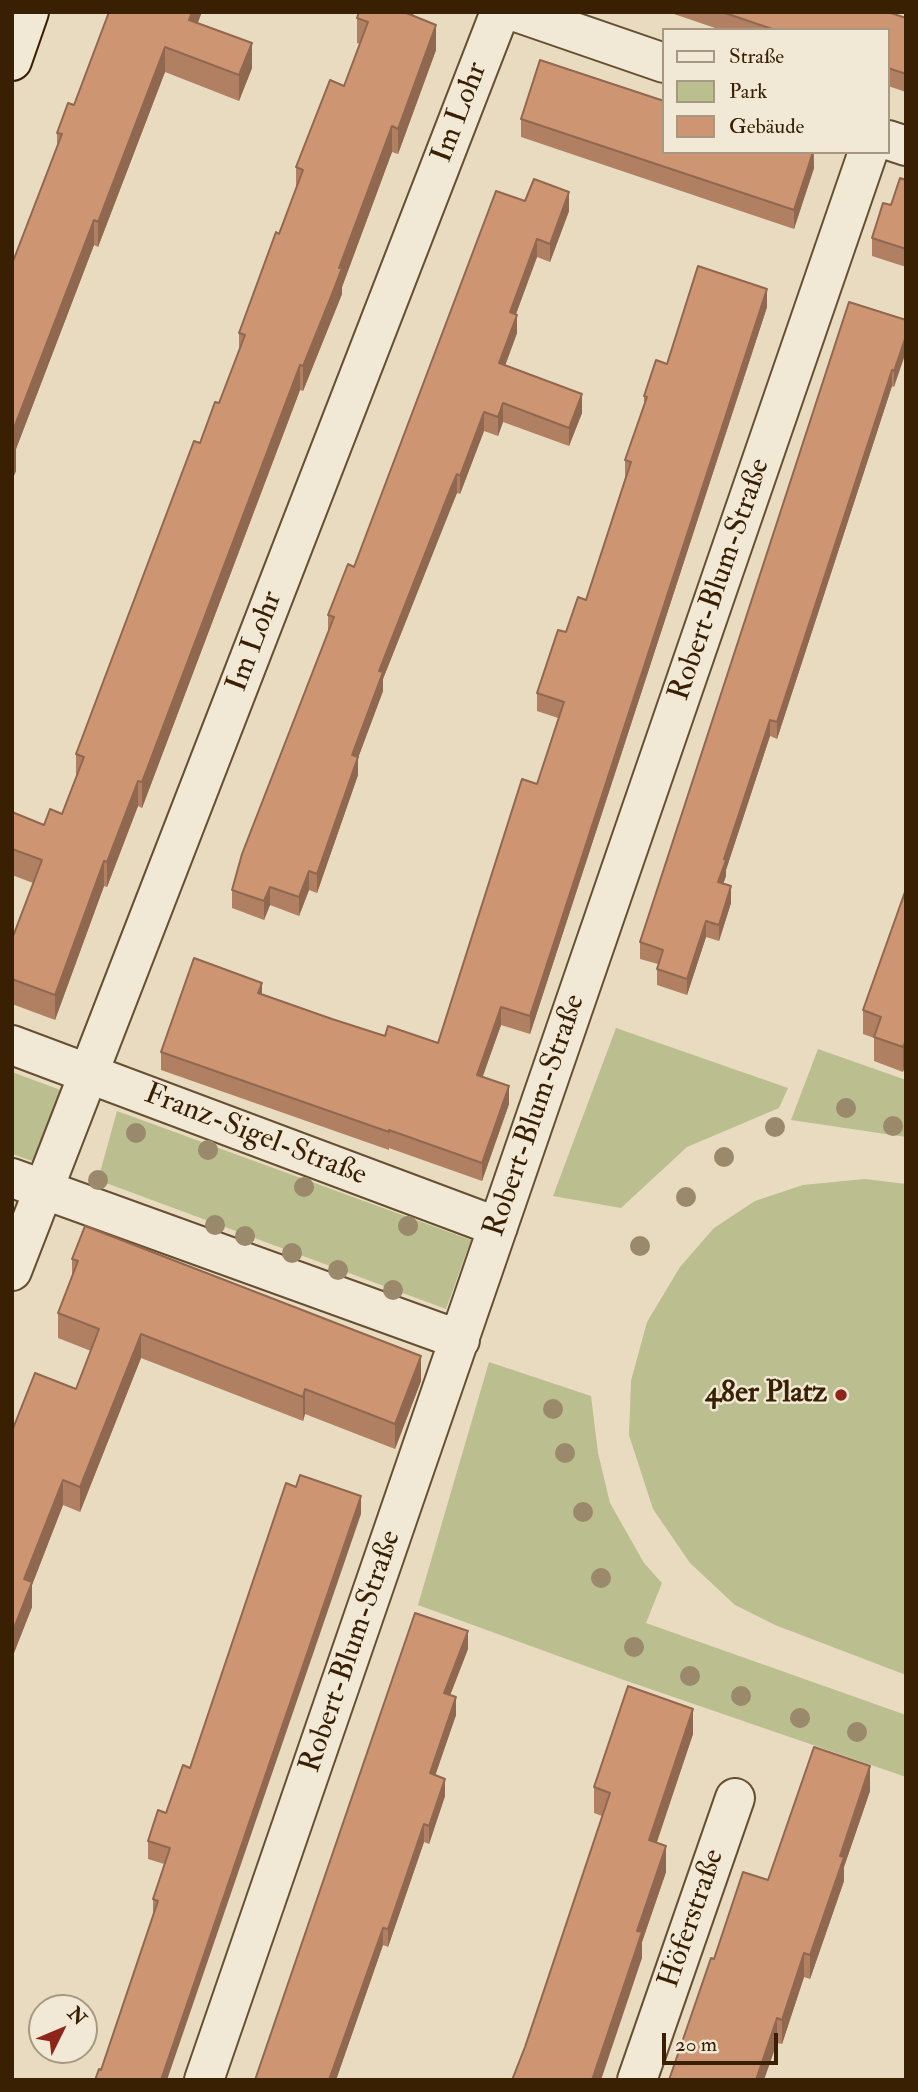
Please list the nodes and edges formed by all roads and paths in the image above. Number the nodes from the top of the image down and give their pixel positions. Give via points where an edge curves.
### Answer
1 (29, 12) edge
2 (500, 12) edge
3 (516, 12) edge
4 (12, 61) edge
5 (662, 62) edge
6 (867, 154) edge
7 (12, 1045) edge
8 (89, 1074) junction
9 (28, 1183) edge
10 (498, 1227) junction
11 (12, 1271) edge
12 (460, 1340) junction
13 (735, 1798) dead end
14 (204, 2080) edge
15 (637, 2080) edge

1 - 4 street
2 - 8 street, Im Lohr
3 - 5 street
6 - 10 street, Robert-Blum-Straße
7 - 8 street, Franz-Sigel-Straße
8 - 9 street, Im Lohr
8 - 10 street, Franz-Sigel-Straße
9 - 11 street, Im Lohr
9 - 12 street
10 - 12 street, Robert-Blum-Straße
12 - 14 street, Robert-Blum-Straße
13 - 15 street, Höferstraße

